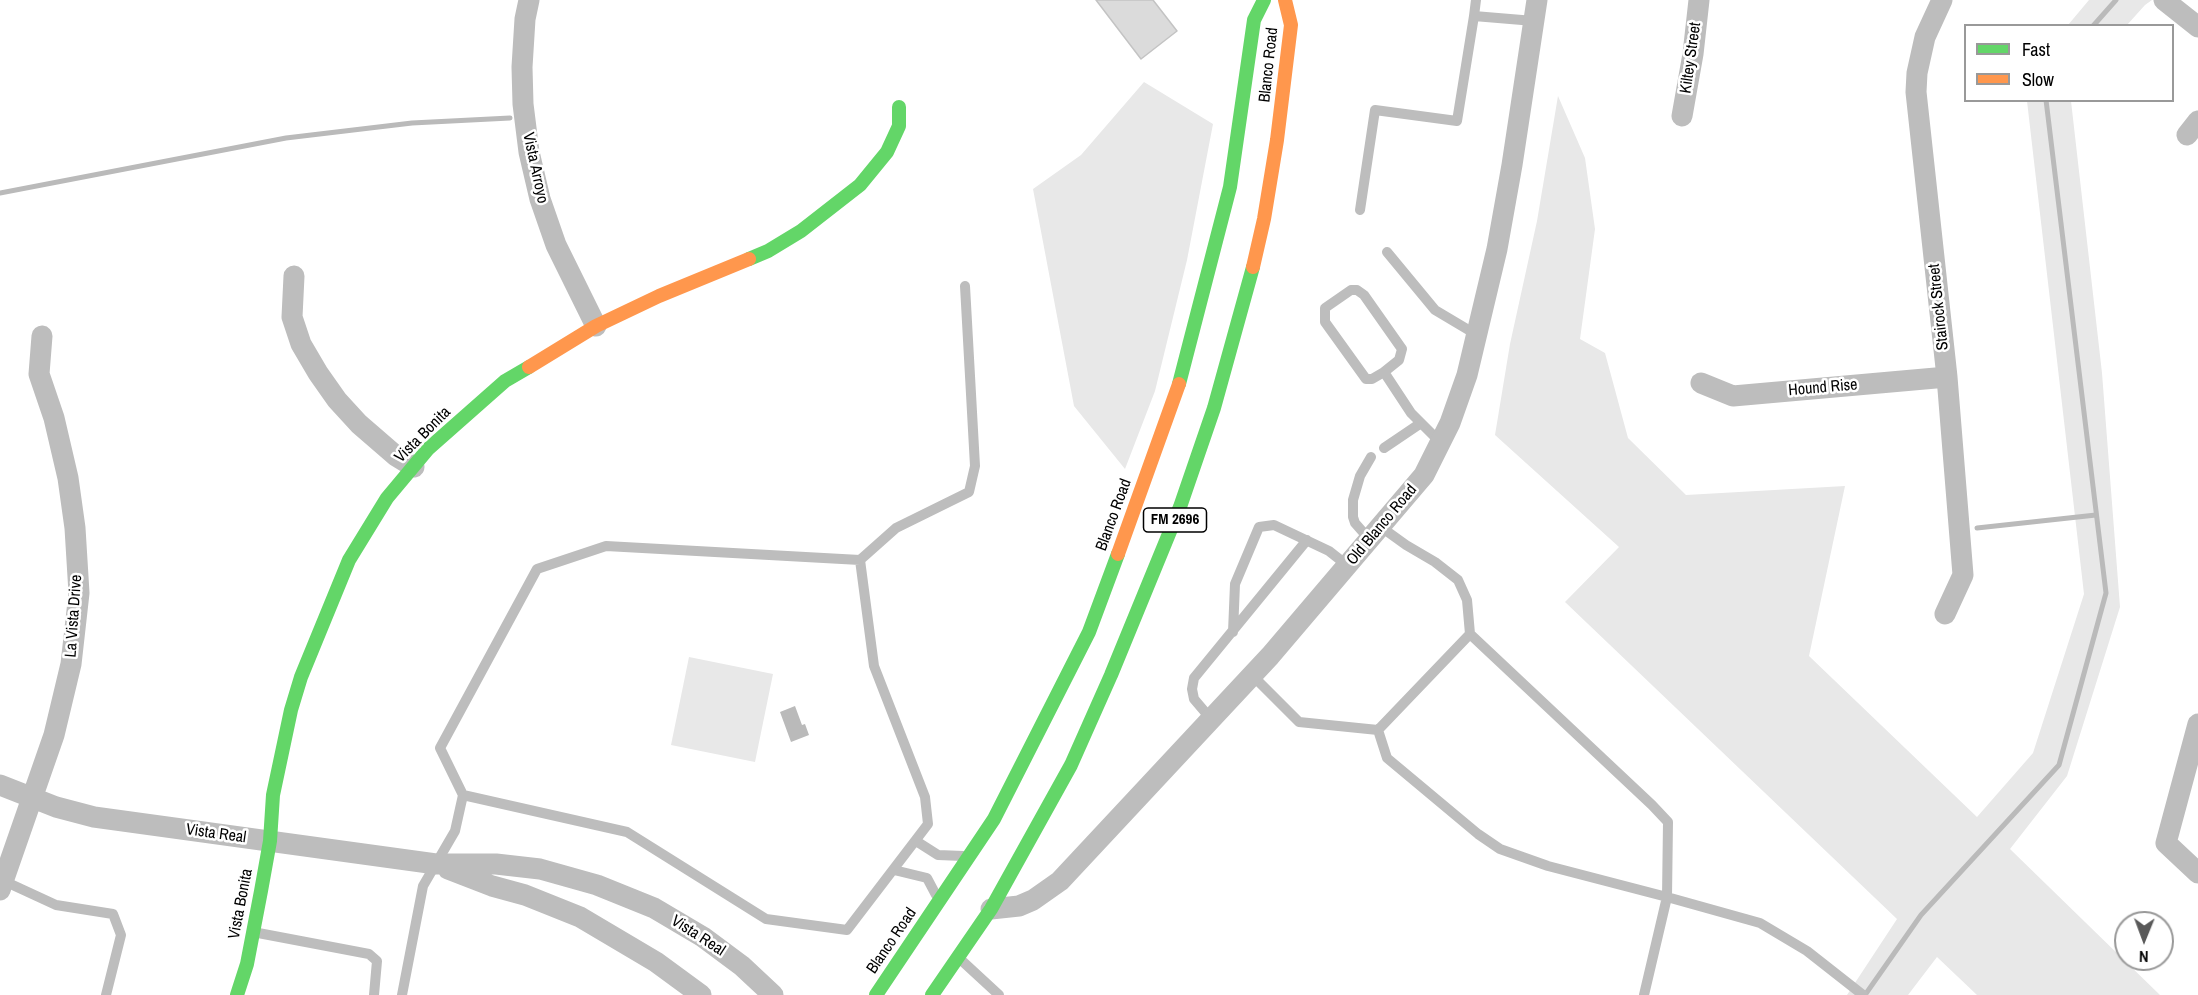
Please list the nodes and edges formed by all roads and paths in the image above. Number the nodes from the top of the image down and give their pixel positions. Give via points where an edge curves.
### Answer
1 (529, 0) edge
2 (1264, 0) edge
3 (1285, 0) edge
4 (1476, 0) edge
5 (1537, 0) edge
6 (1699, 0) edge
7 (1942, 0) edge
8 (2164, 0) edge
9 (1474, 16) junction
10 (1534, 21) junction
11 (2198, 27) edge
12 (899, 107) dead end
13 (1682, 116) dead end
14 (1360, 210) dead end
15 (1387, 252) dead end
16 (294, 276) dead end
17 (965, 286) dead end
18 (596, 326) junction
19 (1477, 335) junction
20 (42, 336) dead end
21 (1384, 372) junction
22 (1947, 377) junction
23 (1701, 383) dead end
24 (1421, 423) junction
25 (1440, 442) junction
26 (1384, 448) dead end
27 (1371, 456) dead end
28 (414, 467) junction
29 (1375, 533) junction
30 (1307, 540) junction
31 (860, 560) junction
32 (1348, 566) junction
33 (1945, 614) dead end
34 (1233, 632) junction
35 (1470, 634) junction
36 (1252, 675) junction
37 (1211, 719) junction
38 (2198, 724) edge
39 (1378, 730) junction
40 (0, 785) edge
41 (463, 795) junction
42 (31, 798) junction
43 (994, 819) junction
44 (270, 841) junction
45 (916, 841) junction
46 (991, 852) dead end
47 (969, 856) junction
48 (436, 864) junction
49 (894, 870) junction
50 (2198, 873) edge
51 (2, 885) edge
52 (981, 889) dead end
53 (1667, 897) junction
54 (939, 900) junction
55 (991, 909) junction
56 (253, 932) junction
57 (958, 957) junction
58 (106, 995) edge
59 (237, 995) edge
60 (374, 995) edge
61 (402, 995) edge
62 (701, 995) edge
63 (773, 995) edge
64 (876, 995) edge
65 (932, 995) edge
66 (999, 995) edge
67 (1644, 995) edge
68 (1863, 995) edge

1 - 18 street, Vista Arroyo via 522,67 529,152 556,245
2 - 43 main road, Blanco Road / FM 2696 via 1254,20 1230,187 1176,396 1089,632
3 - 55 main road, Blanco Road / FM 2696 via 1291,26 1264,219 1215,408 1180,507 1076,755
4 - 9 lane
5 - 10 street, Old Blanco Road
6 - 13 street, Kiltey Street
7 - 22 street, Stairock Street via 1924,37 1916,92
8 - 11 street
9 - 10 lane
9 - 14 lane via 1457,121 1375,110
10 - 19 street, Old Blanco Road via 1499,239
12 - 18 main road, Vista Bonita via 899,126 887,152 860,184 801,231 749,260
15 - 19 lane via 1435,310
16 - 28 street via 291,317 318,373 359,424
17 - 31 lane via 975,466 969,492 896,528
18 - 28 main road, Vista Bonita via 506,381 428,449
19 - 25 street, Old Blanco Road via 1467,375
20 - 42 street, La Vista Drive via 39,374 68,478 79,593 71,664 54,735
21 - 21 lane via 1366,379 1324,321 1326,308 1351,290 1364,295 1402,349 1399,360
21 - 24 lane
22 - 23 street, Hound Rise via 1733,396
22 - 33 street, Stairock Street via 1963,575
24 - 25 lane
24 - 26 lane
25 - 29 street, Old Blanco Road via 1424,475
27 - 29 lane via 1360,476 1353,517 1355,523
28 - 44 main road, Vista Bonita via 387,498 349,560 301,677 273,795
29 - 32 street, Old Blanco Road
29 - 35 lane via 1406,545 1458,580 1467,600
30 - 32 lane
30 - 34 lane
30 - 34 lane via 1274,525 1258,527 1235,584
31 - 41 lane via 606,546 537,569 440,748
31 - 45 lane via 874,666 925,797 928,824
32 - 36 street, Old Blanco Road
34 - 37 lane via 1194,678 1194,699
35 - 39 lane
35 - 53 lane via 1668,822
36 - 37 street, Old Blanco Road
36 - 39 lane via 1299,722
37 - 55 street, Old Blanco Road via 1060,881 1019,906
38 - 50 street via 2166,843
39 - 53 lane via 1387,758 1500,849 1548,866
40 - 42 street, Vista Real
41 - 48 lane via 455,831
41 - 49 lane via 627,832 766,919 847,930
42 - 44 street, Vista Real via 94,817
42 - 51 street, La Vista Drive
43 - 46 main road
43 - 47 main road, Blanco Road / FM 2696
44 - 48 street, Vista Real
44 - 56 main road, Vista Bonita
45 - 47 lane via 938,855
45 - 49 lane
47 - 54 main road, Blanco Road / FM 2696
48 - 61 lane via 423,886
48 - 62 street, Vista Real via 580,917 656,962
48 - 63 street, Vista Real via 540,869 597,885 654,908 703,937
49 - 54 lane via 927,878
51 - 58 lane via 56,905 113,914 122,935
52 - 55 main road
53 - 67 lane
53 - 68 lane via 1760,923 1807,951
54 - 64 main road, Blanco Road / FM 2696
55 - 57 main road, Blanco Road / FM 2696
56 - 59 main road, Vista Bonita
56 - 60 lane via 369,954 377,961
57 - 65 main road, Blanco Road / FM 2696
57 - 66 lane

